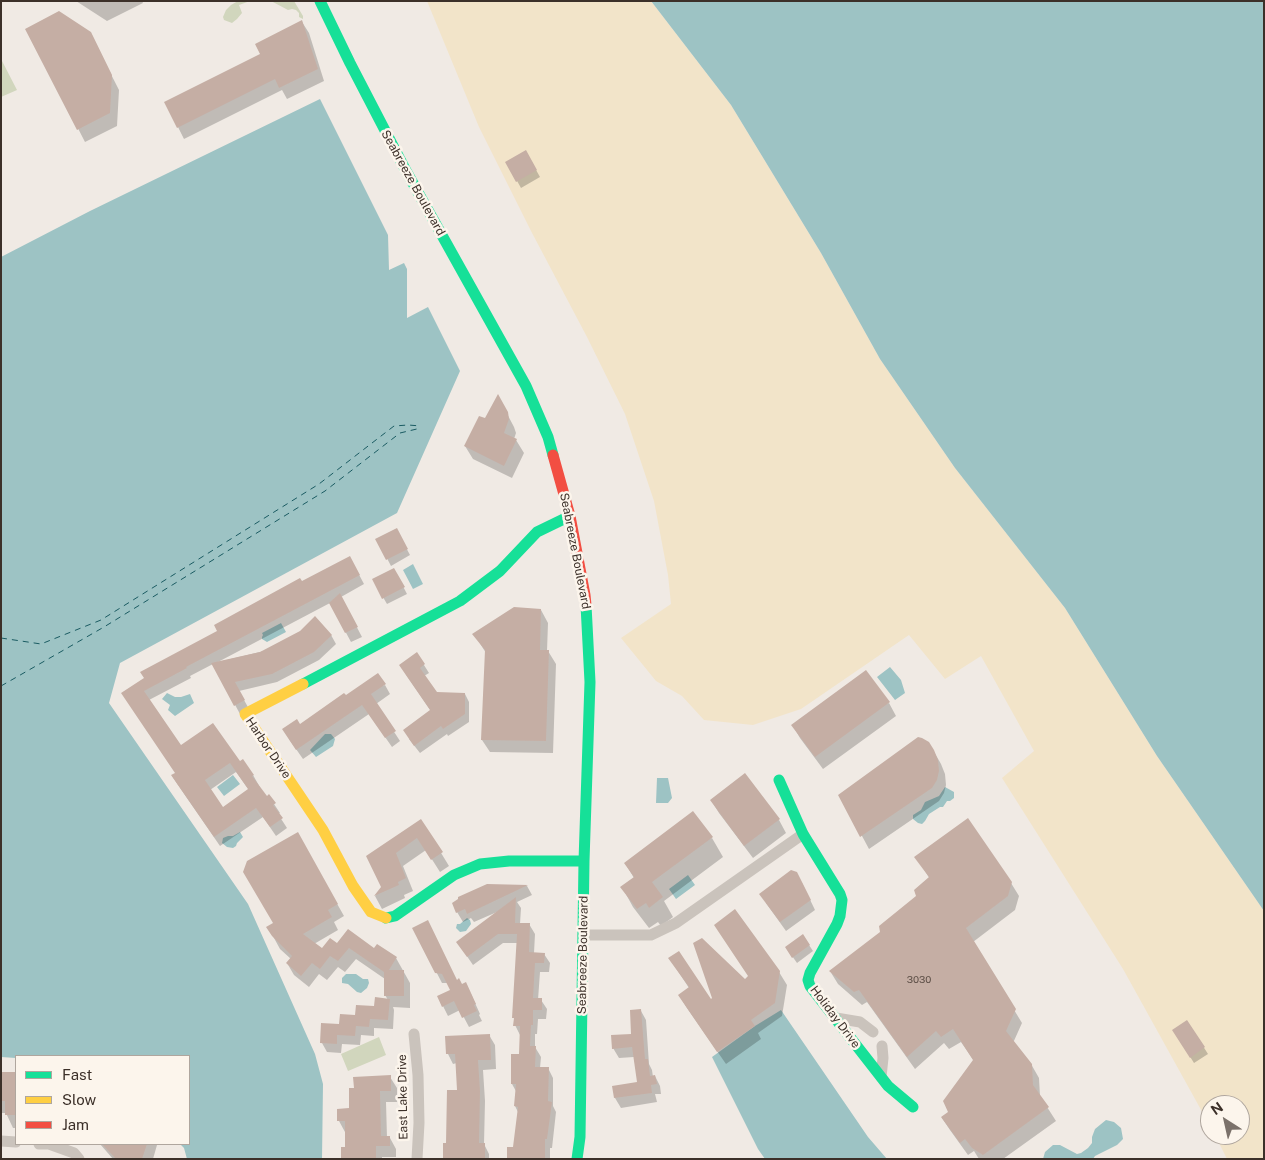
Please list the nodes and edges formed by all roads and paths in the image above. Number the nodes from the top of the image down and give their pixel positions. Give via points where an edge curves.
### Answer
1 (320, 1) edge
2 (570, 516) junction
3 (779, 780) dead end
4 (803, 834) junction
5 (584, 861) junction
6 (583, 935) junction
7 (836, 1018) junction
8 (874, 1032) dead end
9 (414, 1034) dead end
10 (882, 1046) dead end
11 (881, 1077) junction
12 (913, 1107) dead end
13 (1, 1141) edge
14 (15, 1142) edge
15 (52, 1145) edge
16 (80, 1159) edge
17 (417, 1159) edge
18 (577, 1159) edge

1 - 2 street, Seabreeze Boulevard via 405,169 526,386 548,437
2 - 5 street, Seabreeze Boulevard via 585,595 588,632 590,682
2 - 5 street, Harbor Drive via 537,532 500,571 460,601 245,714 323,830 371,912 385,918 395,916 454,875 480,864
3 - 4 street, Holiday Drive
4 - 6 street via 676,923 651,936
4 - 7 street, Holiday Drive via 842,900 840,916 808,980
5 - 6 street, Seabreeze Boulevard
6 - 18 street, Seabreeze Boulevard
7 - 8 street via 860,1022
7 - 11 street, Holiday Drive
9 - 17 street, East Lake Drive via 418,1075
10 - 11 street
11 - 12 street, Holiday Drive
13 - 14 street
15 - 16 street via 74,1153

